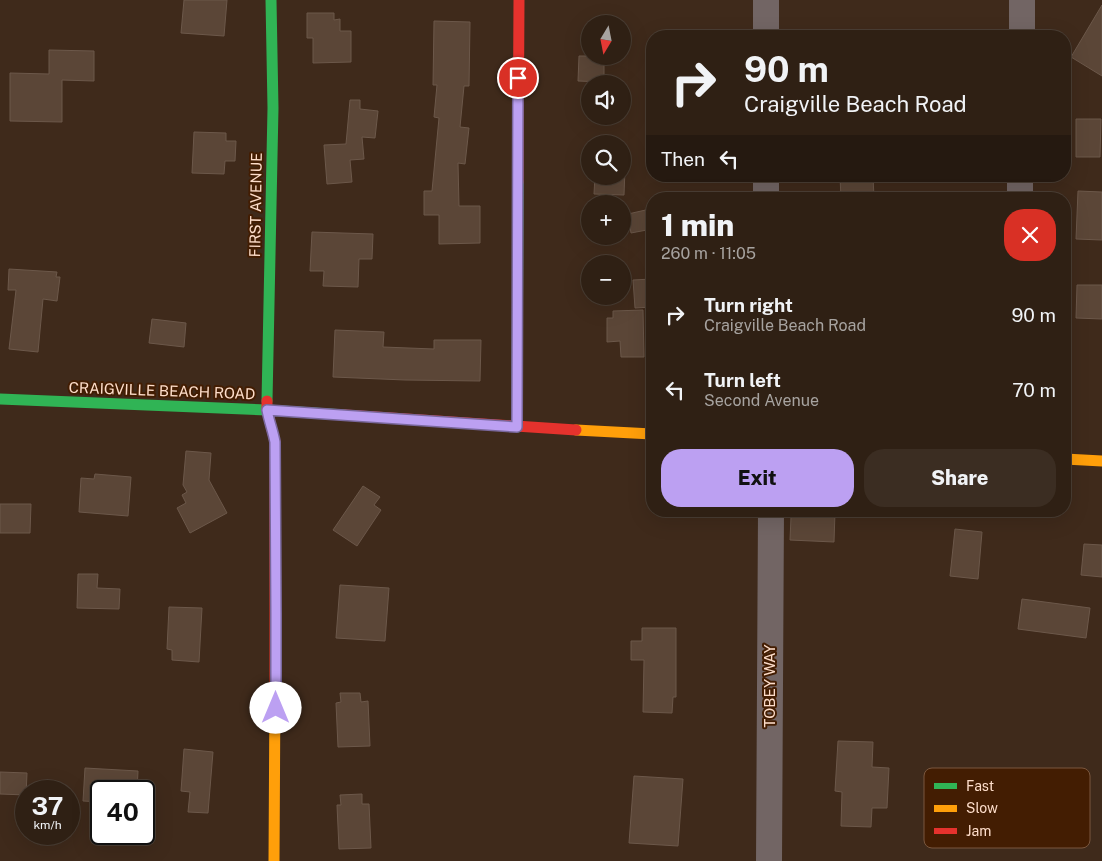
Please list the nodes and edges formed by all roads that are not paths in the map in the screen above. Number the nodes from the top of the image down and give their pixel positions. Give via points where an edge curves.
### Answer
1 (271, 0) edge
2 (519, 0) edge
3 (766, 0) edge
4 (1022, 0) edge
5 (766, 30) edge
6 (1022, 30) edge
7 (0, 399) edge
8 (267, 410) junction
9 (517, 427) junction
10 (646, 434) edge
11 (1071, 459) edge
12 (1102, 461) edge
13 (771, 517) edge
14 (274, 861) edge
15 (769, 861) edge

1 - 8 street, FIRST AVENUE
2 - 9 street
3 - 5 street
4 - 6 street
7 - 8 street, CRAIGVILLE BEACH ROAD
8 - 9 street, CRAIGVILLE BEACH ROAD
8 - 14 street, FIRST AVENUE via 275,442
9 - 10 street, CRAIGVILLE BEACH ROAD
11 - 12 street
13 - 15 street, TOBEY WAY

